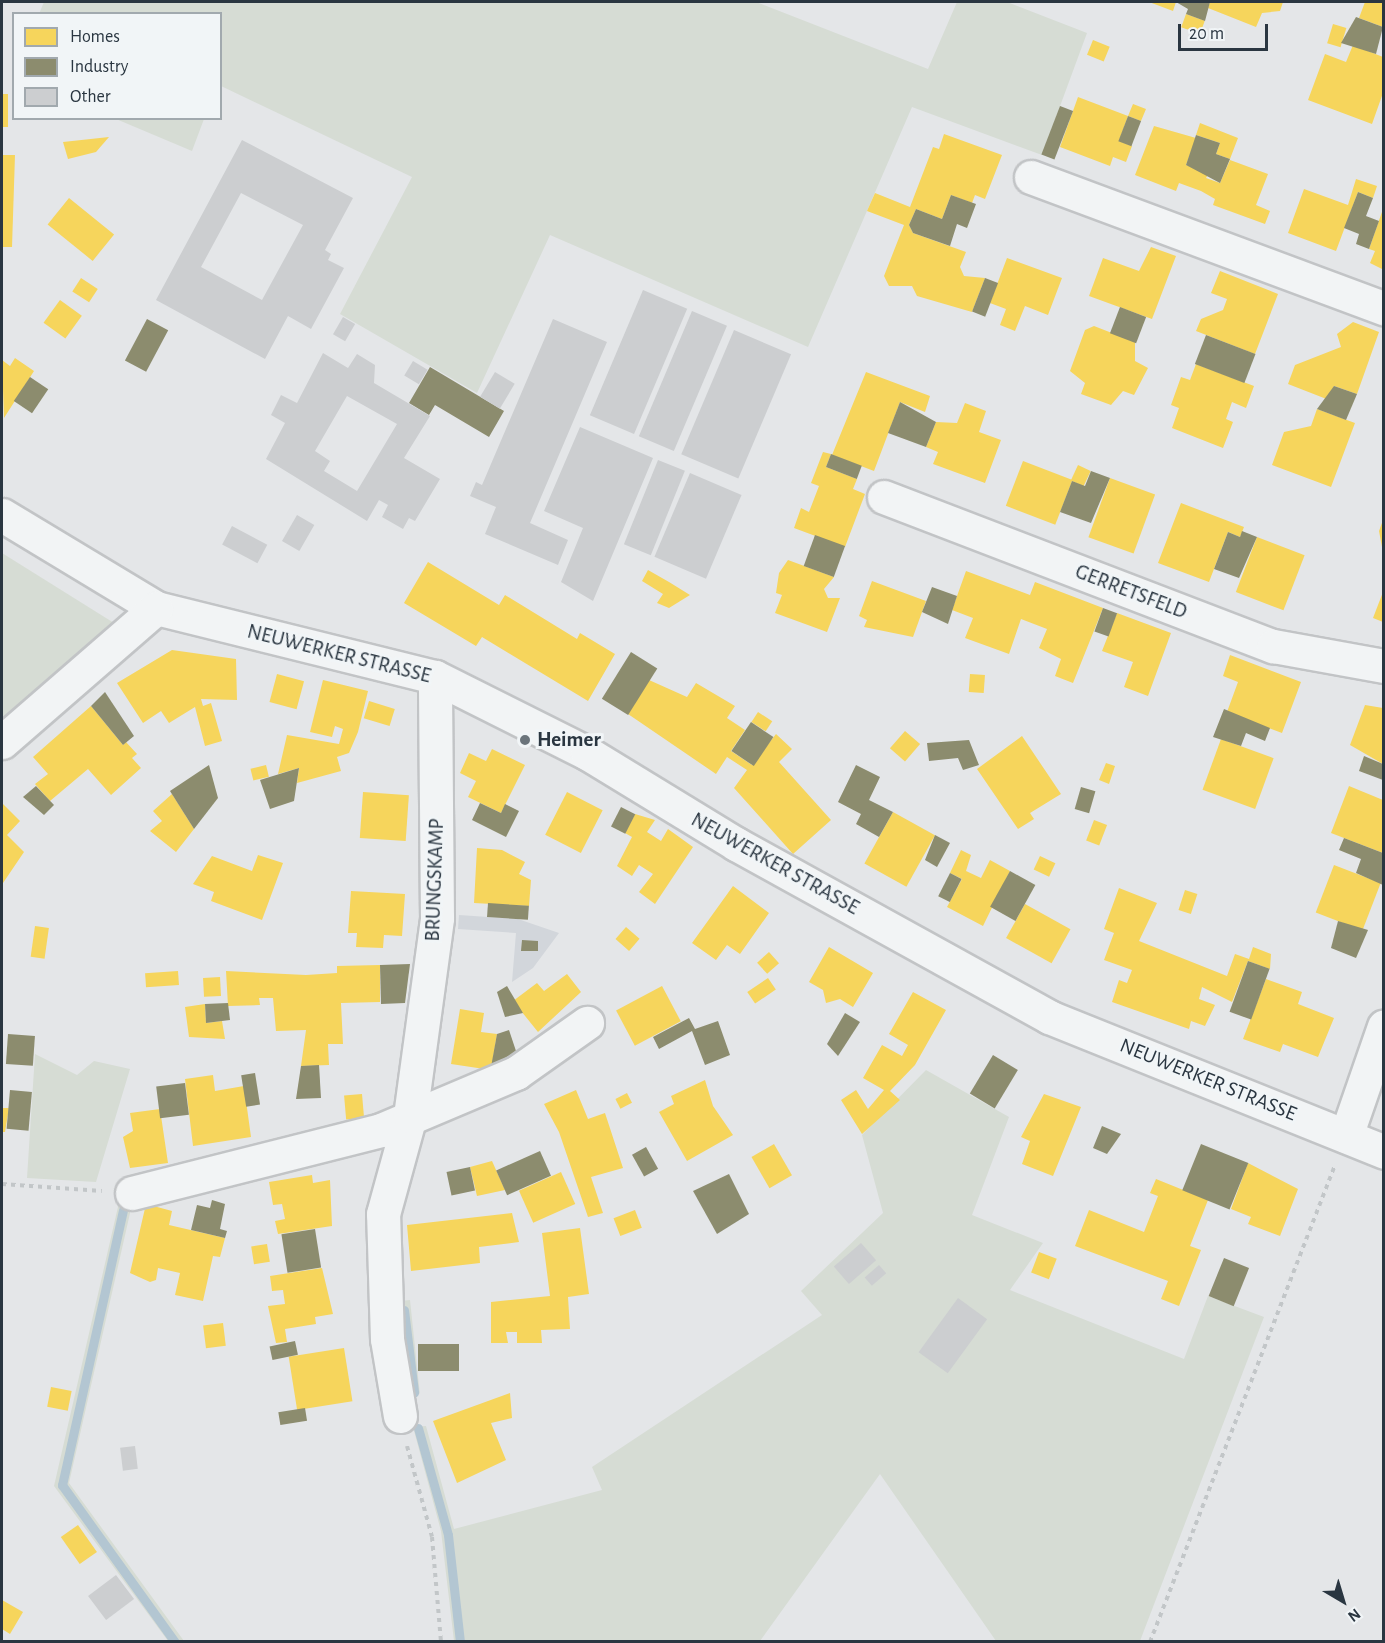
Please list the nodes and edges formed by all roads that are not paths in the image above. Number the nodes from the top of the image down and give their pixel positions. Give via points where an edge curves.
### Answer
1 (1031, 177) dead end
2 (1383, 308) edge
3 (884, 498) dead end
4 (2, 515) edge
5 (156, 608) junction
6 (1383, 666) edge
7 (435, 677) junction
8 (2, 742) edge
9 (587, 1023) dead end
10 (1383, 1026) edge
11 (410, 1116) junction
12 (1346, 1136) junction
13 (1383, 1152) edge
14 (132, 1193) road end
15 (400, 1416) road end

1 - 2 street
3 - 6 street, GERRETSFELD via 1273,646
4 - 5 street, NEUWERKER STRASSE
5 - 7 street, NEUWERKER STRASSE
5 - 8 street
7 - 11 street, BRUNGSKAMP via 437,918
7 - 12 street, NEUWERKER STRASSE via 587,753 736,844 1049,1017
9 - 11 street via 516,1073
10 - 12 street
11 - 14 street via 381,1130
11 - 15 street, BRUNGSKAMP via 383,1215 387,1339
12 - 13 street, NEUWERKER STRASSE

